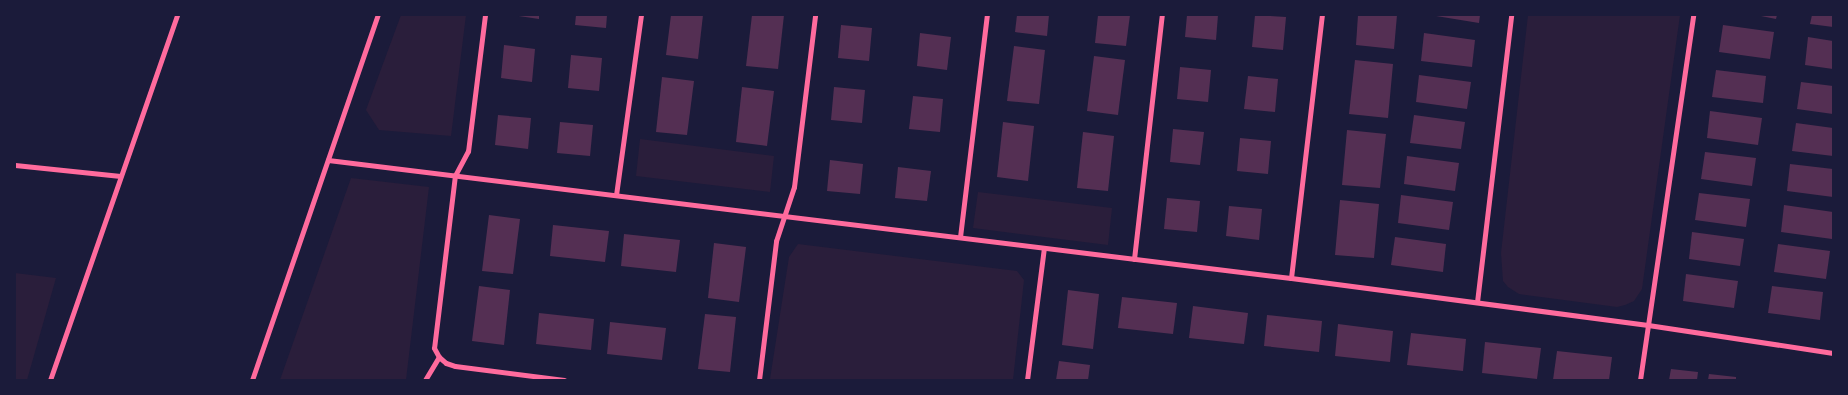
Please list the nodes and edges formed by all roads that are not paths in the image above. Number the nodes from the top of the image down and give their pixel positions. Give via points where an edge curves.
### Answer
1 (177, 15) edge
2 (378, 15) edge
3 (485, 15) edge
4 (641, 15) edge
5 (815, 15) edge
6 (987, 15) edge
7 (1162, 15) edge
8 (1322, 15) edge
9 (1511, 15) edge
10 (1693, 15) edge
11 (328, 160) junction
12 (15, 165) edge
13 (454, 175) junction
14 (120, 176) junction
15 (616, 195) junction
16 (784, 216) junction
17 (960, 237) junction
18 (1044, 248) junction
19 (1134, 259) junction
20 (1291, 278) junction
21 (1477, 302) junction
22 (1648, 325) junction
23 (1833, 353) edge
24 (438, 357) junction
25 (50, 380) edge
26 (252, 380) edge
27 (425, 380) edge
28 (564, 380) edge
29 (759, 380) edge
30 (1027, 380) edge
31 (1640, 380) edge

1 - 14 street
2 - 11 street
3 - 13 street via 468,151
4 - 15 street
5 - 16 street via 794,187
6 - 17 street
7 - 19 street
8 - 20 street
9 - 21 street
10 - 22 street
11 - 13 street
11 - 26 street
12 - 14 street
13 - 15 street
13 - 24 street via 434,338
14 - 25 street
15 - 16 street
16 - 17 street
16 - 29 street via 776,241
17 - 18 street
18 - 19 street
18 - 30 street
19 - 20 street
20 - 21 street
21 - 22 street
22 - 23 street
22 - 31 street
24 - 27 street
24 - 28 street via 455,366

